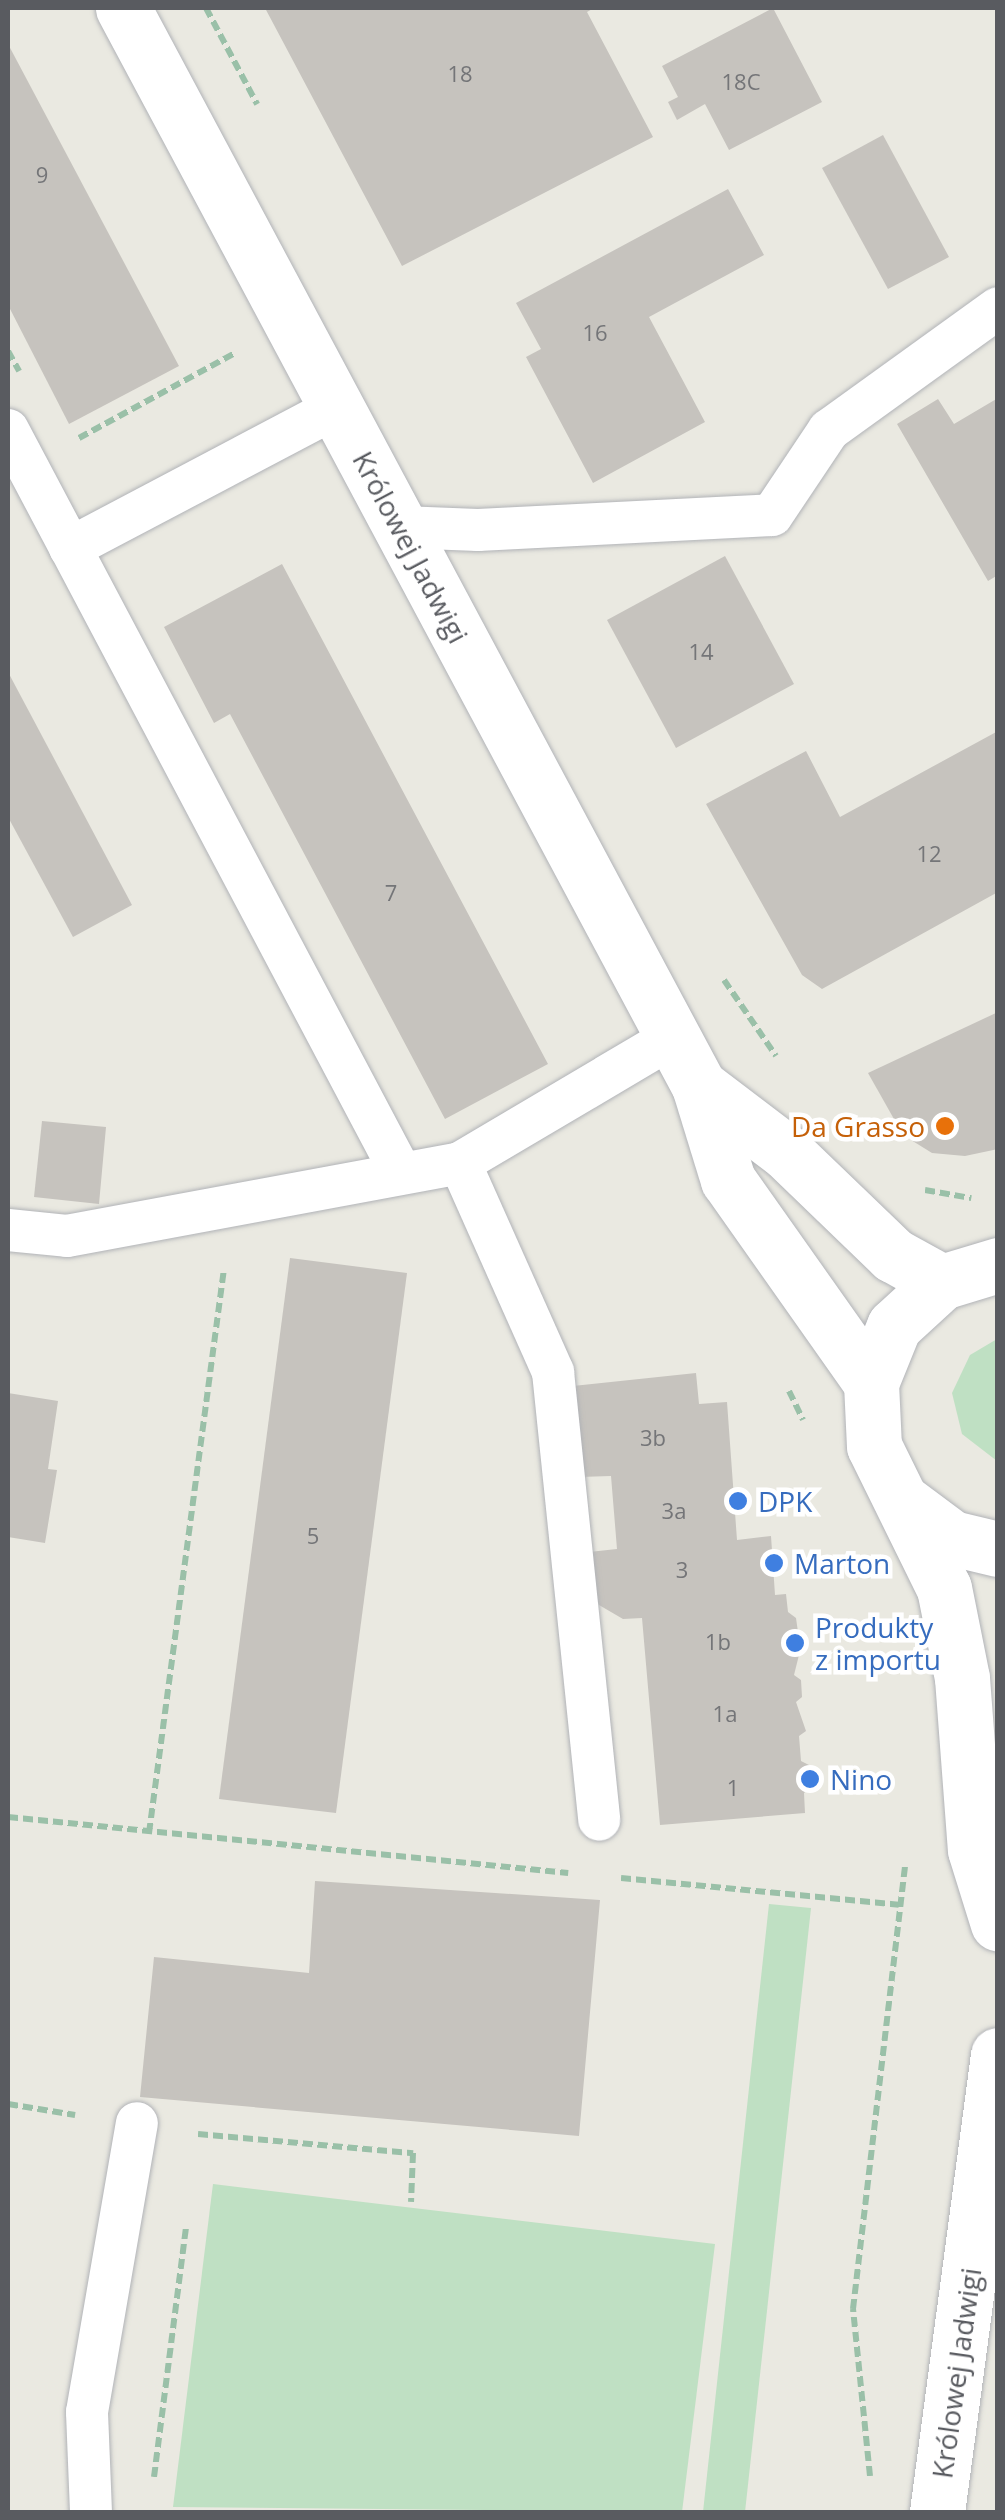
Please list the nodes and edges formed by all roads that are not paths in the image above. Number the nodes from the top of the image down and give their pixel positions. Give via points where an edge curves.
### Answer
1 (123, 8) edge
2 (998, 308) edge
3 (337, 407) junction
4 (8, 430) edge
5 (401, 527) junction
6 (70, 548) junction
7 (673, 1038) junction
8 (699, 1086) junction
9 (460, 1162) junction
10 (401, 1173) junction
11 (8, 1230) edge
12 (998, 1265) edge
13 (942, 1282) junction
14 (872, 1384) junction
15 (903, 1501) junction
16 (998, 1549) edge
17 (599, 1820) dead end
18 (998, 1924) edge
19 (998, 2055) edge
20 (137, 2123) dead end
21 (91, 2512) edge
22 (937, 2512) edge

1 - 3 street, Królowej Jadwigi
2 - 5 lane via 829,430 772,515 478,530
3 - 5 street, Królowej Jadwigi
3 - 6 lane
4 - 6 lane
5 - 7 street, Królowej Jadwigi
6 - 10 lane
7 - 8 street, Królowej Jadwigi
7 - 9 lane
8 - 13 street, Królowej Jadwigi via 786,1152 850,1221
8 - 14 street, Królowej Jadwigi via 728,1180
9 - 10 lane
9 - 17 lane via 552,1372
10 - 11 lane via 67,1236
12 - 13 street
13 - 14 street via 894,1326
14 - 15 street via 874,1446
15 - 16 street via 952,1538
15 - 18 street via 944,1588 962,1678 975,1850
19 - 22 street, Królowej Jadwigi
20 - 21 lane via 87,2412

